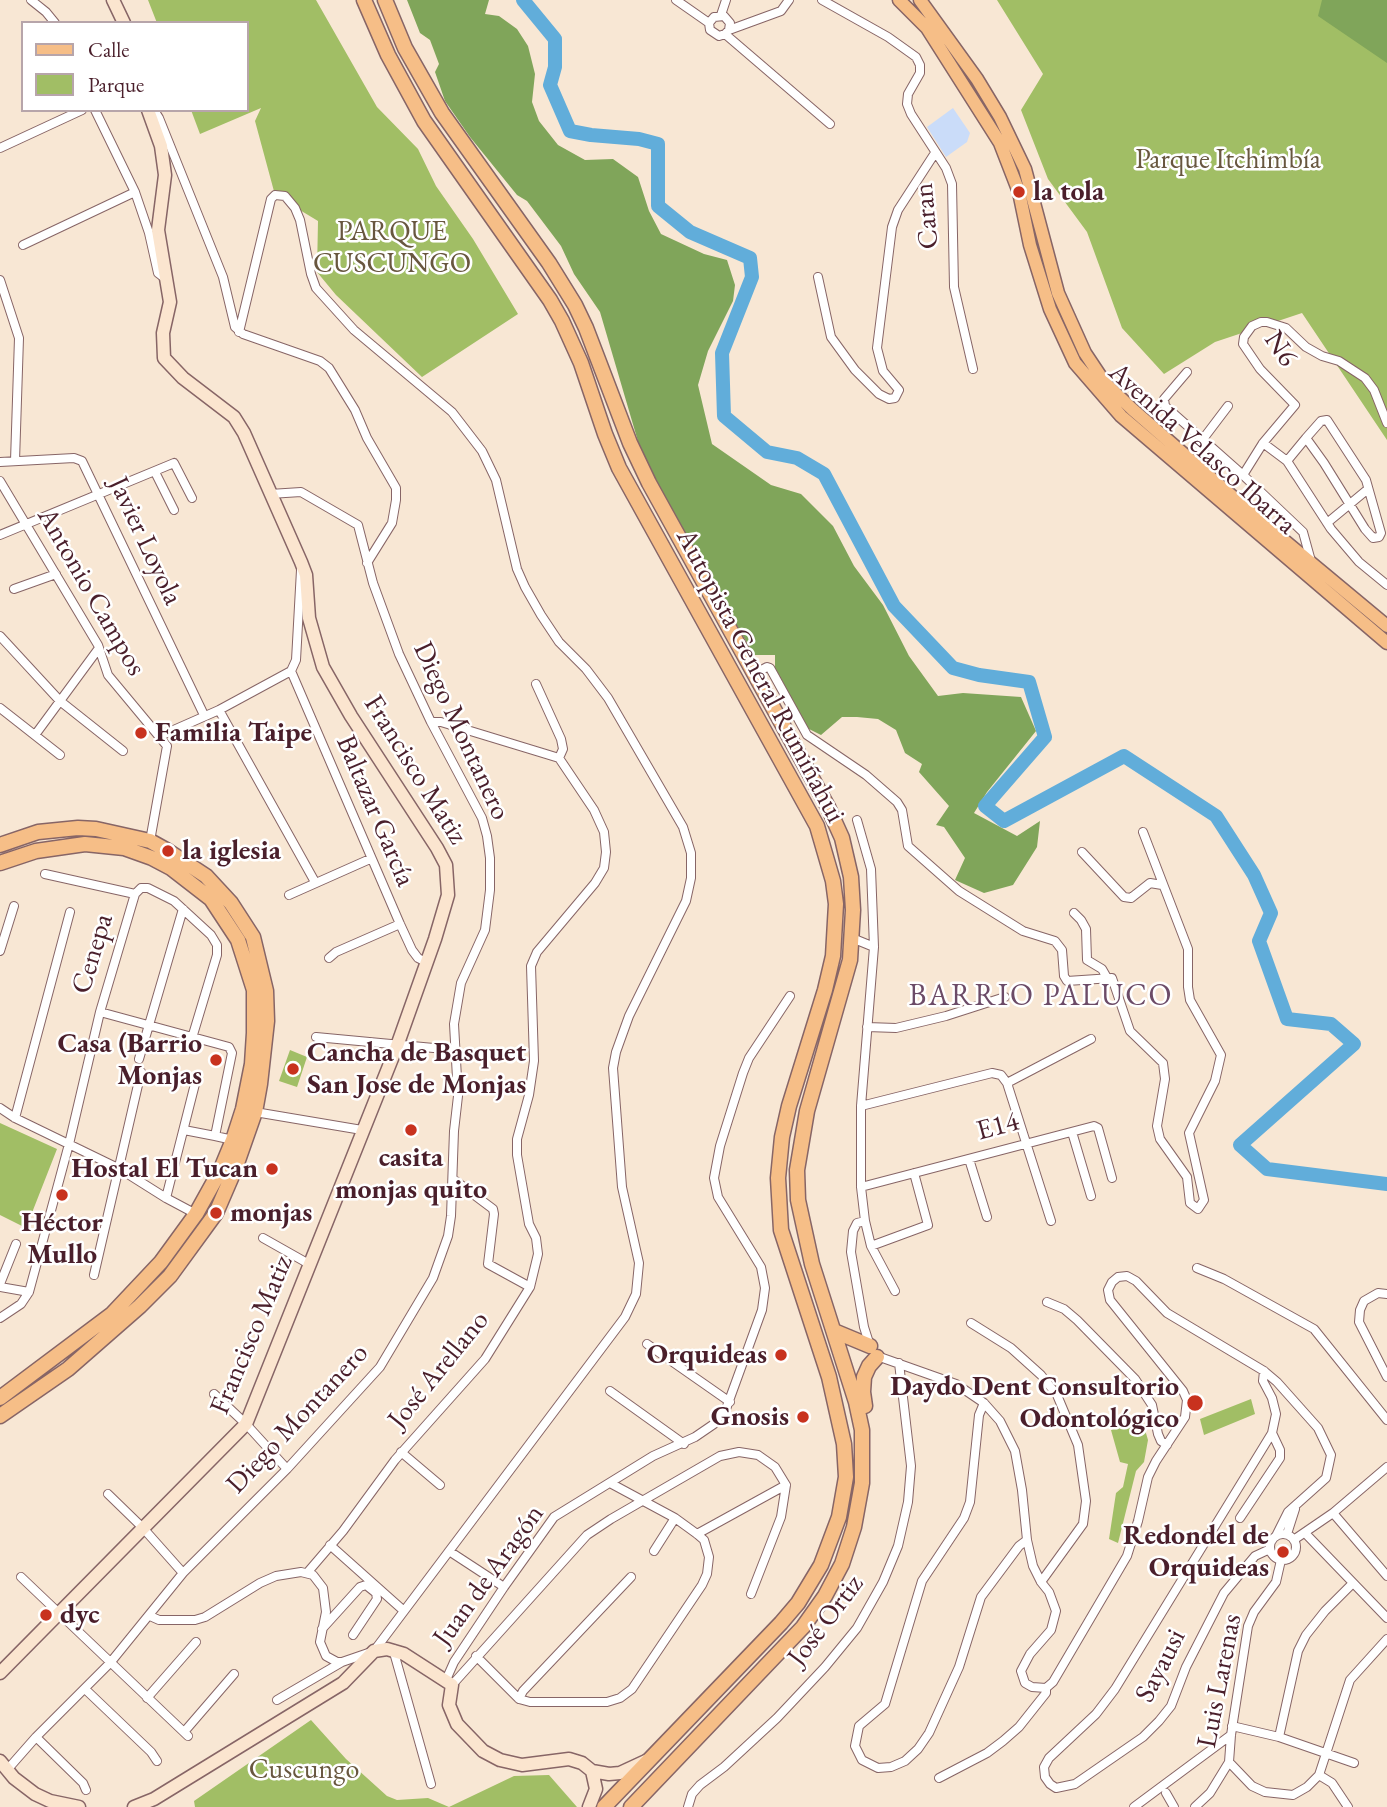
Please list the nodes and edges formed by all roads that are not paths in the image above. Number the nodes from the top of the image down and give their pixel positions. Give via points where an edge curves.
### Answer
1 (31, 0) edge
2 (113, 0) edge
3 (363, 0) edge
4 (385, 0) edge
5 (676, 0) edge
6 (726, 0) edge
7 (789, 0) edge
8 (821, 0) edge
9 (899, 0) edge
10 (920, 0) edge
11 (720, 15) junction
12 (53, 21) edge
13 (123, 21) edge
14 (709, 23) junction
15 (727, 32) junction
16 (78, 112) edge
17 (96, 112) edge
18 (149, 112) edge
19 (154, 112) edge
20 (831, 124) dead end
21 (0, 148) edge
22 (935, 153) junction
23 (135, 192) junction
24 (1031, 220) junction
25 (23, 245) dead end
26 (818, 277) dead end
27 (166, 279) junction
28 (0, 280) edge
29 (239, 332) junction
30 (973, 369) dead end
31 (1187, 372) dead end
32 (1228, 406) dead end
33 (1387, 423) edge
34 (1306, 438) junction
35 (1203, 439) junction
36 (1264, 443) junction
37 (15, 461) junction
38 (1287, 461) junction
39 (0, 462) edge
40 (155, 472) junction
41 (1244, 475) junction
42 (0, 481) edge
43 (1368, 489) junction
44 (270, 494) junction
45 (98, 495) junction
46 (192, 498) dead end
47 (1349, 505) junction
48 (174, 510) dead end
49 (1327, 523) junction
50 (26, 524) junction
51 (0, 534) edge
52 (301, 562) junction
53 (367, 563) junction
54 (1312, 563) junction
55 (56, 574) junction
56 (1387, 585) edge
57 (14, 589) dead end
58 (1387, 626) edge
59 (1, 638) edge
60 (1387, 643) edge
61 (99, 648) junction
62 (291, 671) junction
63 (754, 674) junction
64 (536, 684) dead end
65 (60, 701) junction
66 (0, 708) edge
67 (219, 710) junction
68 (204, 715) junction
69 (431, 722) junction
70 (35, 735) junction
71 (160, 736) junction
72 (122, 751) dead end
73 (60, 755) dead end
74 (559, 758) junction
75 (857, 820) dead end
76 (1143, 832) dead end
77 (150, 841) junction
78 (0, 845) edge
79 (1082, 852) dead end
80 (370, 859) junction
81 (0, 863) edge
82 (45, 874) dead end
83 (315, 882) junction
84 (1162, 885) junction
85 (138, 891) junction
86 (289, 895) dead end
87 (13, 906) dead end
88 (183, 909) junction
89 (71, 912) dead end
90 (1074, 913) dead end
91 (400, 924) junction
92 (852, 938) junction
93 (874, 947) junction
94 (0, 951) edge
95 (329, 958) dead end
96 (426, 962) junction
97 (1107, 976) junction
98 (790, 996) dead end
99 (1005, 996) dead end
100 (100, 1012) junction
101 (148, 1026) junction
102 (867, 1027) junction
103 (316, 1037) dead end
104 (192, 1038) junction
105 (1091, 1039) dead end
106 (397, 1046) junction
107 (456, 1050) junction
108 (139, 1059) dead end
109 (141, 1072) dead end
110 (196, 1080) dead end
111 (1007, 1083) junction
112 (860, 1106) junction
113 (0, 1108) edge
114 (255, 1112) junction
115 (15, 1118) junction
116 (184, 1130) junction
117 (362, 1130) junction
118 (1072, 1132) junction
119 (215, 1136) junction
120 (233, 1140) junction
121 (1026, 1143) junction
122 (69, 1144) junction
123 (969, 1159) junction
124 (120, 1169) junction
125 (914, 1173) junction
126 (1112, 1178) dead end
127 (453, 1179) junction
128 (861, 1187) junction
129 (1091, 1196) dead end
130 (166, 1198) junction
131 (196, 1214) junction
132 (987, 1217) dead end
133 (865, 1221) junction
134 (1051, 1221) dead end
135 (263, 1238) dead end
136 (16, 1244) dead end
137 (872, 1246) junction
138 (309, 1264) junction
139 (1197, 1268) dead end
140 (94, 1275) dead end
141 (0, 1286) edge
142 (530, 1287) junction
143 (895, 1291) dead end
144 (29, 1292) junction
145 (1387, 1294) edge
146 (1047, 1301) dead end
147 (0, 1318) edge
148 (971, 1323) dead end
149 (834, 1331) junction
150 (647, 1344) dead end
151 (874, 1351) junction
152 (899, 1363) junction
153 (1264, 1371) junction
154 (1387, 1377) edge
155 (610, 1391) dead end
156 (214, 1394) dead end
157 (0, 1398) edge
158 (730, 1402) junction
159 (984, 1403) junction
160 (0, 1416) edge
161 (1387, 1420) edge
162 (246, 1424) junction
163 (1272, 1433) junction
164 (684, 1444) junction
165 (1167, 1445) junction
166 (401, 1452) junction
167 (1387, 1466) edge
168 (288, 1469) junction
169 (610, 1483) junction
170 (862, 1483) junction
171 (440, 1485) dead end
172 (786, 1485) junction
173 (108, 1494) dead end
174 (644, 1501) junction
175 (1296, 1506) junction
176 (1333, 1513) junction
177 (675, 1518) junction
178 (1240, 1518) dead end
179 (143, 1528) junction
180 (1306, 1533) junction
181 (697, 1534) junction
182 (1276, 1536) junction
183 (1291, 1537) junction
184 (1027, 1541) junction
185 (330, 1545) junction
186 (1270, 1549) junction
187 (449, 1551) junction
188 (654, 1551) dead end
189 (1281, 1560) junction
190 (183, 1573) junction
191 (307, 1573) junction
192 (1387, 1576) edge
193 (21, 1577) dead end
194 (631, 1577) dead end
195 (1041, 1581) junction
196 (1353, 1583) junction
197 (504, 1587) junction
198 (751, 1594) dead end
199 (404, 1611) junction
200 (59, 1613) junction
201 (150, 1616) junction
202 (1387, 1618) edge
203 (320, 1631) junction
204 (353, 1635) dead end
205 (1387, 1639) edge
206 (197, 1642) dead end
207 (393, 1650) junction
208 (374, 1651) junction
209 (477, 1656) junction
210 (342, 1662) junction
211 (110, 1663) junction
212 (0, 1673) edge
213 (234, 1674) dead end
214 (449, 1683) junction
215 (1046, 1688) junction
216 (85, 1689) junction
217 (147, 1698) junction
218 (519, 1699) junction
219 (277, 1700) dead end
220 (1232, 1731) junction
221 (36, 1737) junction
222 (1279, 1737) junction
223 (1325, 1754) junction
224 (648, 1760) junction
225 (157, 1761) dead end
226 (1229, 1762) junction
227 (1354, 1763) dead end
228 (4, 1765) edge
229 (592, 1771) junction
230 (1319, 1774) junction
231 (939, 1778) dead end
232 (431, 1784) dead end
233 (86, 1790) dead end
234 (1166, 1793) dead end
235 (79, 1807) edge
236 (134, 1807) edge
237 (589, 1807) edge
238 (604, 1807) edge
239 (631, 1807) edge
240 (688, 1807) edge
241 (1134, 1807) edge
242 (1174, 1807) edge
243 (1195, 1807) edge
244 (1348, 1807) edge

1 - 12 street
2 - 13 street
3 - 224 highway, Autopista General Rumiñahui via 424,121 562,321 619,468 817,826 833,881 832,956 789,1106 778,1178 781,1230 829,1377 845,1444 846,1477 839,1517 821,1565 798,1603
4 - 63 highway, Autopista General Rumiñahui via 405,48 442,113 575,305 649,483
5 - 14 street
6 - 11 street
7 - 15 street via 781,11
8 - 22 street, Caran via 916,57 920,73 907,104
9 - 24 main road, Avenida Velasco Ibarra via 927,28 1000,143
10 - 24 main road, Avenida Velasco Ibarra via 1000,117 1025,169
11 - 14 street
11 - 15 street via 728,20
14 - 15 street via 715,35
15 - 20 street
16 - 21 street
17 - 23 street
18 - 27 street, Francisco Matiz via 164,159 158,230
19 - 29 street via 223,276
22 - 26 street via 892,227 877,348 883,371 899,390 895,398 879,394 831,337
22 - 30 street, Caran via 952,184 954,287
23 - 25 street
23 - 27 street via 158,273
24 - 54 main road, Avenida Velasco Ibarra via 1058,293 1105,383
24 - 60 main road, Avenida Velasco Ibarra via 1050,309 1075,363 1105,399
27 - 44 street, Francisco Matiz via 170,302 163,333 164,358 234,417
28 - 37 street via 19,338
29 - 53 street via 325,364 355,410 397,493 389,529
29 - 187 street via 271,199 279,194 289,200 300,220 316,288 341,317 435,396 474,438 496,480 517,569 532,601 559,642 608,698 683,827 691,853 686,901 629,1016 613,1068 622,1187 639,1263 636,1294 625,1317
31 - 35 street via 1164,399 1165,406
32 - 35 street
33 - 36 street, N6 via 1365,378 1306,347 1286,328 1267,321 1252,326 1243,344 1295,405
34 - 38 street
34 - 43 street via 1327,420 1357,463
34 - 47 street
35 - 41 street
36 - 38 street
36 - 41 street, N6
37 - 39 street, Javier Loyola
37 - 45 street, Javier Loyola via 79,459
38 - 49 street
40 - 45 street
40 - 46 street via 174,463
40 - 48 street
41 - 54 street via 1303,532
42 - 50 street, Antonio Campos
43 - 47 street
43 - 47 street via 1379,537 1373,538
44 - 52 street, Francisco Matiz
44 - 53 street, Diego Montanero via 301,492 358,524
45 - 50 street
45 - 68 street, Javier Loyola
47 - 49 street
49 - 56 street via 1359,562
50 - 51 street
50 - 55 street, Antonio Campos
52 - 62 street via 296,660
52 - 96 street, Francisco Matiz via 309,618 323,667 446,865 448,895
53 - 69 street, Diego Montanero via 399,654
54 - 58 main road, Avenida Velasco Ibarra
55 - 57 street
55 - 61 street, Antonio Campos
59 - 65 street
61 - 65 street
61 - 71 street, Antonio Campos via 113,683
62 - 67 street
62 - 80 street, Baltazar García
63 - 92 highway, Autopista General Rumiñahui via 842,838 851,877
63 - 97 street via 770,668 807,735 897,802 906,842 960,891 1016,927 1055,941 1062,950 1067,981
64 - 74 street via 561,739
65 - 70 street
65 - 72 street
66 - 70 street
67 - 68 street
67 - 83 street
68 - 71 street
69 - 74 street
69 - 107 street, Diego Montanero via 482,818 490,858 485,930 461,983 454,1024
70 - 73 street
71 - 77 street via 167,751
74 - 142 street, José Arellano via 594,810 604,832 606,852 596,883 537,952 531,966 534,1061 517,1139 538,1254
75 - 93 street via 871,869
76 - 84 street
77 - 78 highway via 78,828 38,832
77 - 114 highway via 206,876 232,903 253,937 266,991 267,1021
79 - 84 street via 1124,897 1131,898 1148,883
80 - 83 street
80 - 91 street, Baltazar García
81 - 120 highway via 85,844 124,848 171,868 211,899 237,940 254,990 252,1064
82 - 85 street
83 - 86 street
84 - 97 street via 1188,949 1190,1000 1222,1055 1189,1133 1204,1200 1198,1209 1190,1203 1187,1177 1160,1139 1157,1126 1165,1079 1163,1063 1130,1031 1115,983
85 - 88 street via 148,888
85 - 100 street, Cenepa
87 - 94 street
88 - 101 street
88 - 104 street via 217,945
89 - 115 street
90 - 97 street via 1086,929 1087,960
91 - 95 street
91 - 96 street, Baltazar García via 418,958
92 - 93 street
92 - 149 highway, Autopista General Rumiñahui via 842,993 807,1111 797,1170 802,1225
93 - 102 street
96 - 106 street, Francisco Matiz
98 - 158 street, Juan de Aragón via 749,1058 714,1178 718,1197 761,1267 765,1288 762,1310
99 - 102 street via 896,1028
100 - 101 street
100 - 122 street, Cenepa
101 - 104 street
101 - 108 street
102 - 112 street
103 - 106 street
104 - 119 street via 229,1047 232,1053
105 - 111 street
106 - 107 street
106 - 117 street, Francisco Matiz
107 - 127 street, Diego Montanero
109 - 124 street
110 - 116 street
111 - 112 street via 992,1073
111 - 121 street
112 - 128 street
113 - 115 street
114 - 117 street
114 - 160 highway via 216,1213 170,1276 68,1369
115 - 122 street
116 - 119 street
116 - 130 street
117 - 138 street, Francisco Matiz
118 - 121 street, E14
118 - 126 street, E14 via 1097,1127
118 - 129 street
119 - 120 street
120 - 131 highway
121 - 123 street, E14
121 - 134 street
122 - 124 street
122 - 144 street, Cenepa
123 - 125 street, E14
123 - 132 street
124 - 130 street
124 - 140 street
125 - 128 street, E14
125 - 137 street via 928,1225
127 - 142 street via 493,1209 488,1264
127 - 168 street, Diego Montanero via 448,1236 433,1278 380,1367
128 - 133 street
130 - 131 street
131 - 157 highway via 161,1262 112,1314
133 - 137 street
133 - 151 street via 857,1223 853,1231 851,1252 864,1327
135 - 138 street
136 - 141 street
137 - 143 street
138 - 162 street, Francisco Matiz
139 - 161 street via 1314,1329
141 - 144 street
142 - 166 street, José Arellano via 485,1359
144 - 147 street via 21,1304
145 - 154 street via 1378,1293 1364,1301 1359,1322
146 - 165 street via 1077,1320 1135,1379 1152,1405 1158,1434
148 - 195 street via 1011,1348 1041,1375 1057,1395 1077,1445 1086,1501 1083,1524
149 - 151 highway
149 - 170 highway, Autopista General Rumiñahui via 862,1430
150 - 158 street
151 - 152 street
151 - 170 highway via 863,1383 870,1451
152 - 159 street via 956,1384
152 - 240 street, José Ortiz via 911,1466 898,1546 883,1582 857,1628 825,1667 777,1718 700,1785
153 - 163 street via 1263,1381 1276,1414
153 - 165 street via 1167,1313 1136,1281 1118,1277 1108,1290 1110,1300 1170,1372 1187,1400 1185,1418
153 - 175 street via 1318,1428 1331,1455 1326,1478
155 - 164 street
156 - 162 street
158 - 164 street, Juan de Aragón via 714,1424
159 - 184 street via 1000,1421 1015,1451
159 - 184 street via 970,1502 922,1581 885,1704 859,1726 855,1746 862,1760 878,1768 891,1767 918,1749 959,1667 981,1597
162 - 168 street
162 - 179 street, Francisco Matiz
163 - 178 street via 1280,1458
163 - 186 street, Sayausi via 1115,1689 1096,1714 1049,1758 1044,1767 1050,1784 1056,1788 1075,1784 1143,1737 1171,1706 1224,1592 1255,1556
164 - 169 street, Juan de Aragón via 653,1456
165 - 215 street via 1148,1477 1127,1556
166 - 171 street
166 - 185 street, José Arellano
167 - 176 street
168 - 190 street, Diego Montanero
169 - 174 street
169 - 197 street, Juan de Aragón via 554,1517
170 - 239 highway, Autopista General Rumiñahui via 842,1564 803,1628
172 - 174 street via 775,1467 758,1455 739,1452 720,1455
172 - 181 street
172 - 198 street via 781,1517
173 - 179 street
174 - 177 street
174 - 209 street via 587,1535
175 - 182 street
175 - 183 street
176 - 180 street
176 - 192 street
177 - 181 street
177 - 188 street
179 - 190 street
179 - 200 street, Francisco Matiz
180 - 183 street
180 - 196 street
181 - 218 street via 709,1551 707,1574 632,1689 620,1698 600,1702
182 - 183 street
182 - 186 street
183 - 189 street via 1296,1552
184 - 195 street
185 - 191 street, José Arellano
185 - 199 street
186 - 189 street
187 - 197 street
187 - 199 street
189 - 220 street, Luis Larenas via 1276,1582 1248,1626
190 - 201 street, Diego Montanero
191 - 201 street via 268,1579 195,1620
191 - 203 street via 323,1588 326,1612
193 - 200 street
194 - 218 street
195 - 215 street via 1054,1601 1055,1620 1021,1671 1025,1684
196 - 202 street
196 - 222 street via 1325,1611 1298,1651
197 - 214 street, Juan de Aragón via 454,1662
199 - 208 street
200 - 211 street
200 - 212 street, Francisco Matiz
201 - 211 street, Diego Montanero
203 - 204 street via 366,1585 377,1600
203 - 210 street via 326,1656
205 - 223 street via 1350,1680
206 - 217 street
207 - 208 street
207 - 214 street
207 - 232 street
208 - 210 street
208 - 236 street via 342,1683
209 - 214 street
209 - 218 street
210 - 219 street
211 - 216 street, Diego Montanero
211 - 217 street
213 - 217 street via 186,1734
214 - 229 street via 449,1705 457,1724 491,1756 522,1765 569,1759
215 - 231 street via 1019,1727 1003,1741
216 - 221 street, Diego Montanero
216 - 225 street
220 - 222 street
220 - 226 street, Luis Larenas
220 - 241 street
221 - 228 street, Diego Montanero
221 - 233 street
222 - 223 street
223 - 227 street
223 - 230 street
224 - 229 street via 613,1774
224 - 238 highway, Autopista General Rumiñahui
226 - 230 street via 1252,1786 1280,1795 1293,1795
226 - 243 street, Luis Larenas via 1210,1793
228 - 235 street via 35,1794
229 - 237 street via 596,1788
230 - 244 street via 1332,1783
234 - 242 street

